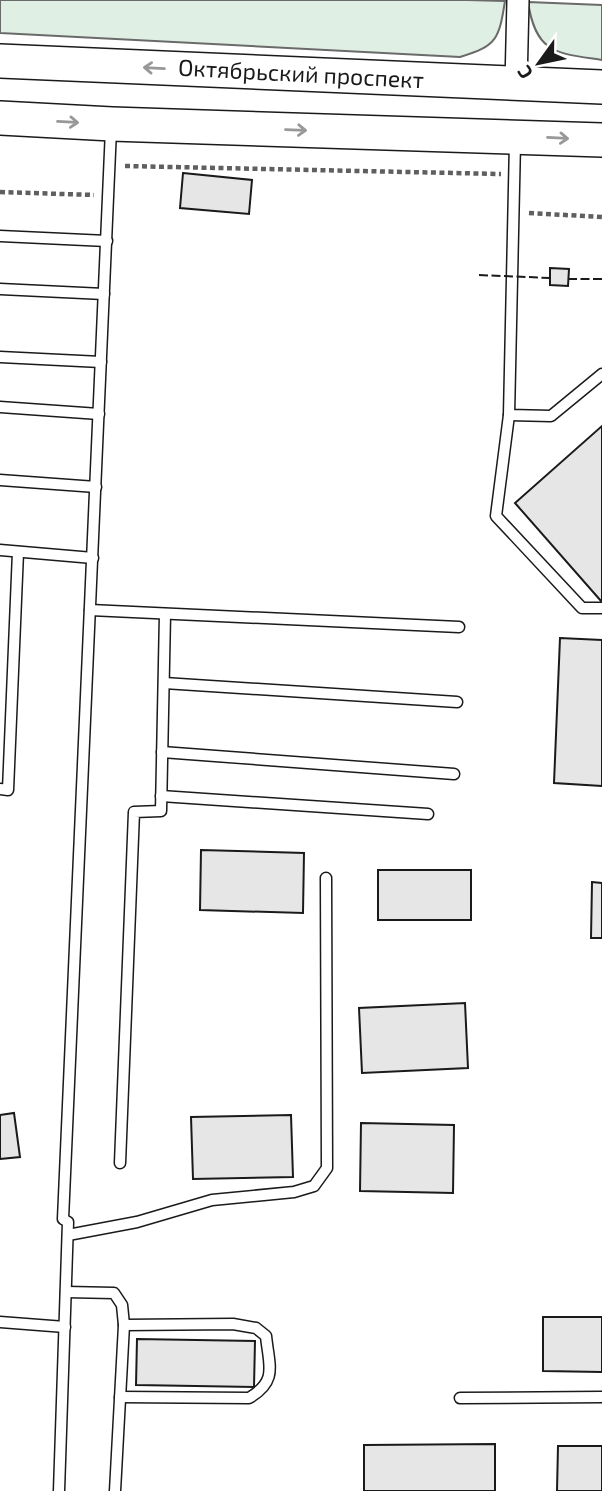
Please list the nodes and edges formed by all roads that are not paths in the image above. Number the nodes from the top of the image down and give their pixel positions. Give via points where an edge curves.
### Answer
1 (518, 0) edge
2 (0, 61) edge
3 (516, 84) junction
4 (602, 87) edge
5 (0, 118) edge
6 (112, 124) junction
7 (515, 136) junction
8 (602, 140) edge
9 (0, 236) edge
10 (107, 241) junction
11 (0, 289) edge
12 (104, 294) junction
13 (0, 357) edge
14 (101, 362) junction
15 (602, 374) edge
16 (0, 407) edge
17 (99, 414) junction
18 (509, 415) junction
19 (0, 480) edge
20 (96, 487) junction
21 (0, 550) edge
22 (18, 552) junction
23 (93, 558) junction
24 (602, 608) edge
25 (90, 610) junction
26 (165, 614) junction
27 (459, 627) dead end
28 (164, 683) junction
29 (457, 702) dead end
30 (162, 752) junction
31 (454, 774) dead end
32 (0, 789) edge
33 (161, 796) junction
34 (428, 814) dead end
35 (326, 878) dead end
36 (120, 1163) dead end
37 (68, 1235) junction
38 (66, 1292) junction
39 (0, 1322) edge
40 (124, 1325) junction
41 (65, 1327) junction
42 (120, 1396) junction
43 (602, 1397) edge
44 (460, 1398) dead end
45 (59, 1491) edge
46 (115, 1491) edge

1 - 3 street
3 -> 2 main road, Октябрьский проспект
3 - 4 main road, Октябрьский проспект
5 -> 6 main road
6 -> 7 main road
6 - 10 lane
7 -> 8 main road
7 - 18 lane
9 - 10 lane
10 - 12 lane
11 - 12 lane
12 - 14 lane
13 - 14 lane
14 - 17 lane
15 - 18 lane via 551,416
16 - 17 lane
17 - 20 lane
18 - 24 lane via 496,516 582,608
19 - 20 lane
20 - 23 lane
21 - 22 lane
22 - 23 lane
22 - 32 lane via 8,790
23 - 25 lane
25 - 26 lane
25 - 37 lane via 63,1219 68,1222
26 - 27 lane
26 - 28 lane
28 - 29 lane
28 - 30 lane
30 - 31 lane
30 - 33 lane
33 - 34 lane
33 - 36 lane via 161,811 134,812
35 - 37 lane via 327,1168 314,1186 212,1200 137,1222
37 - 38 lane
38 - 40 lane via 114,1293 122,1305
38 - 41 lane
39 - 41 lane
40 - 42 lane
40 - 42 lane via 256,1328 266,1336 270,1379 249,1398
41 - 45 lane
42 - 46 lane
43 - 44 lane

